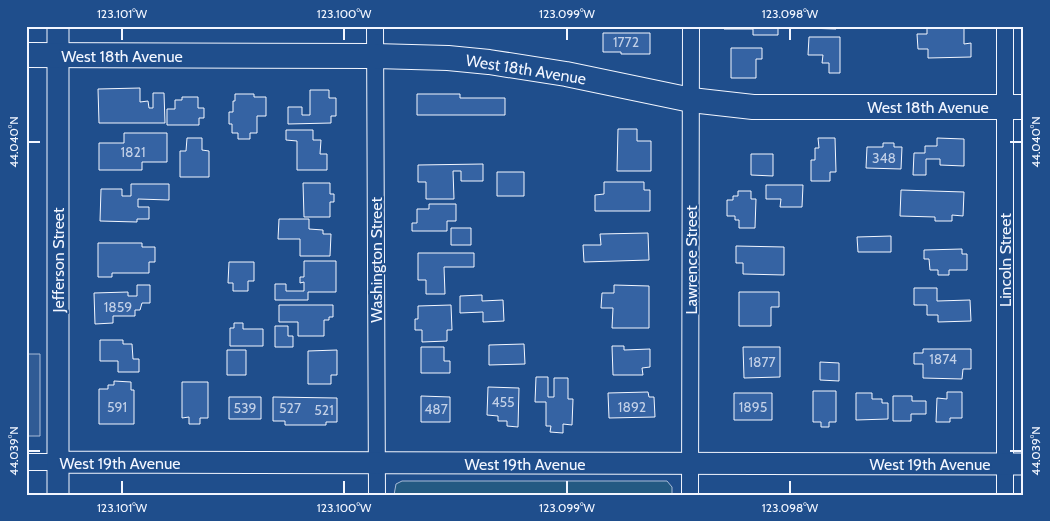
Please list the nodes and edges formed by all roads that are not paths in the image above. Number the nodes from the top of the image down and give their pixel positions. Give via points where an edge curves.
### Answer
1 (58, 26) edge
2 (375, 26) edge
3 (691, 26) edge
4 (1005, 26) edge
5 (26, 55) edge
6 (58, 55) junction
7 (375, 56) junction
8 (691, 100) junction
9 (1014, 107) edge
10 (26, 462) edge
11 (58, 462) junction
12 (690, 463) junction
13 (377, 464) junction
14 (1014, 464) edge
15 (58, 495) edge
16 (377, 495) edge
17 (690, 495) edge
18 (1005, 495) edge

1 - 6 street, Jefferson Street
2 - 7 street, Washington Street
3 - 8 street, Lawrence Street
4 - 9 street, Lincoln Street
5 - 6 main road, West 18th Avenue
6 - 7 main road, West 18th Avenue
6 - 11 street, Jefferson Street
7 - 8 main road, West 18th Avenue via 508,64
7 - 13 street, Washington Street
8 - 9 main road, West 18th Avenue via 753,107
8 - 12 street, Lawrence Street
9 - 14 street, Lincoln Street
10 - 11 street, West 19th Avenue
11 - 13 street, West 19th Avenue
11 - 15 street, Jefferson Street
12 - 13 street, West 19th Avenue
12 - 14 street, West 19th Avenue
12 - 17 street, Lawrence Street
13 - 16 street, Washington Street
14 - 18 street, Lincoln Street

